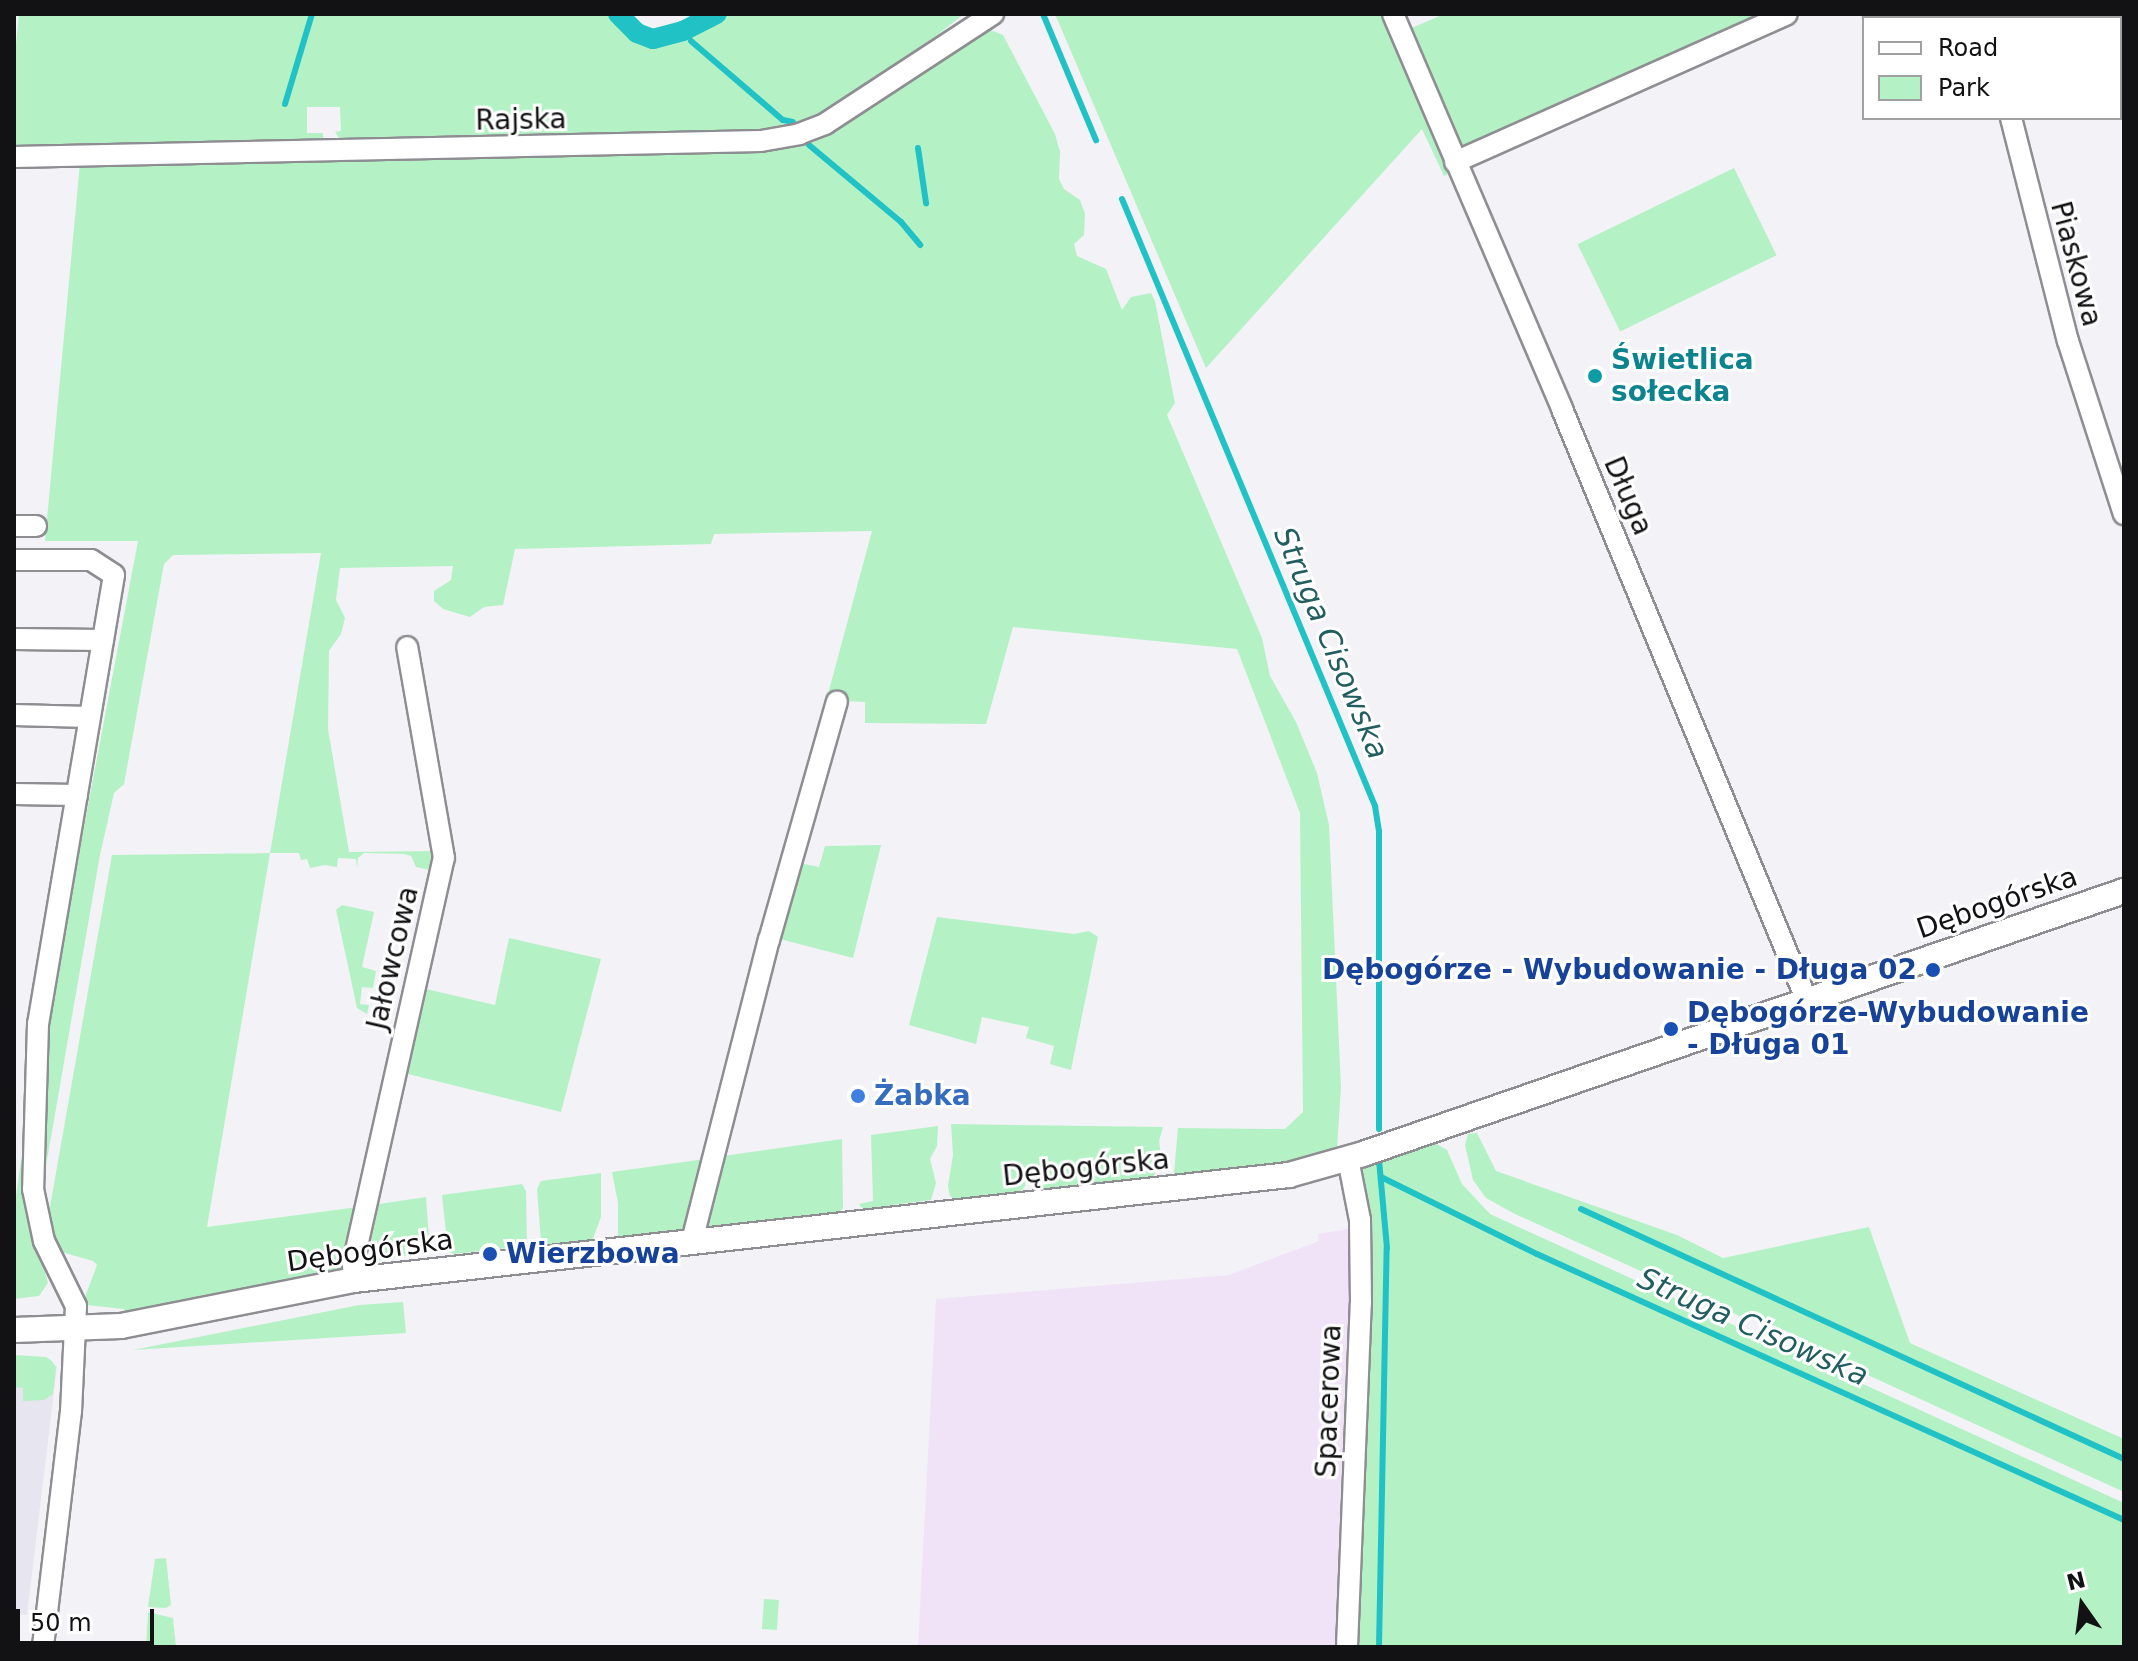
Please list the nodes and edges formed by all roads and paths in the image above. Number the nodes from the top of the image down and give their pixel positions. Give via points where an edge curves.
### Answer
1 (993, 14) edge
2 (1393, 14) edge
3 (1787, 14) edge
4 (1874, 14) edge
5 (1896, 16) edge
6 (2012, 120) edge
7 (14, 157) edge
8 (1455, 162) junction
9 (2124, 514) edge
10 (14, 526) edge
11 (36, 526) dead end
12 (14, 560) edge
13 (14, 639) edge
14 (103, 640) junction
15 (407, 647) dead end
16 (837, 701) dead end
17 (14, 715) edge
18 (89, 717) junction
19 (14, 794) edge
20 (77, 795) junction
21 (2124, 891) edge
22 (1807, 1001) junction
23 (1348, 1159) junction
24 (692, 1241) junction
25 (354, 1280) junction
26 (76, 1328) junction
27 (14, 1330) edge
28 (43, 1647) edge
29 (1347, 1647) edge

1 - 7 street, Rajska via 825,124 761,141
2 - 8 street, Długa
3 - 8 street
4 - 5 street
6 - 9 street, Piaskowa via 2068,341
8 - 22 street, Długa
10 - 11 street
12 - 14 street via 91,560 114,575
13 - 14 street
14 - 18 street
15 - 25 street, Jałowcowa via 444,858 353,1264
16 - 24 street
17 - 18 street
18 - 20 street
19 - 20 street
20 - 26 street via 38,1024 33,1189 44,1241 74,1297
21 - 22 street, Dębogórska
22 - 23 street, Dębogórska
23 - 24 street, Dębogórska via 1276,1178
23 - 29 street, Spacerowa via 1360,1220 1361,1303
24 - 25 street, Dębogórska
25 - 26 street, Dębogórska via 158,1321
26 - 27 street, Dębogórska
26 - 28 street

